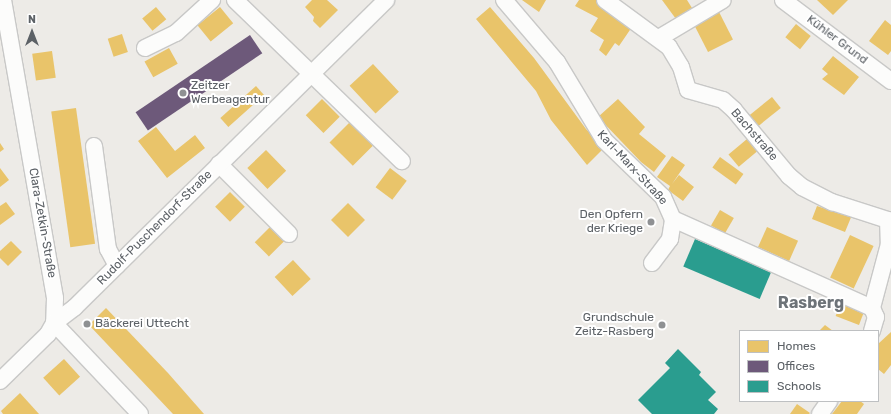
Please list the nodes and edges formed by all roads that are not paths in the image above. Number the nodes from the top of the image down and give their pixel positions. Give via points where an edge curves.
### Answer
1 (3, 0) edge
2 (212, 0) edge
3 (235, 0) edge
4 (386, 0) edge
5 (504, 0) edge
6 (605, 0) edge
7 (723, 0) edge
8 (783, 0) edge
9 (659, 38) junction
10 (145, 48) dead end
11 (310, 73) junction
12 (891, 81) edge
13 (94, 146) dead end
14 (402, 161) dead end
15 (219, 164) junction
16 (673, 219) junction
17 (889, 221) edge
18 (289, 234) dead end
19 (652, 262) dead end
20 (117, 266) junction
21 (872, 308) junction
22 (54, 323) junction
23 (872, 330) edge
24 (0, 381) edge
25 (828, 402) edge
26 (140, 414) edge
27 (820, 414) edge

1 - 22 street, Clara-Zetkin-Straße via 55,298
2 - 10 street via 176,33
3 - 11 street
4 - 11 street, Rudolf-Puschendorf-Straße
5 - 16 street, Karl-Marx-Straße via 557,62 604,140 663,197
6 - 9 street, Bachstraße
7 - 9 street
8 - 12 street, Kühler Grund
9 - 17 street, Bachstraße via 669,47 681,67 688,90 723,100 789,176 832,202
11 - 14 street
11 - 15 street, Rudolf-Puschendorf-Straße
13 - 20 street via 108,249
15 - 18 street
15 - 20 street, Rudolf-Puschendorf-Straße
16 - 19 street via 670,239
16 - 21 street, Karl-Marx-Straße
17 - 21 street, Bachstraße via 889,244
20 - 22 street, Rudolf-Puschendorf-Straße via 75,307
21 - 23 street, Bachstraße via 876,317
22 - 24 street, Rudolf-Puschendorf-Straße via 48,334
22 - 26 street
25 - 27 street

